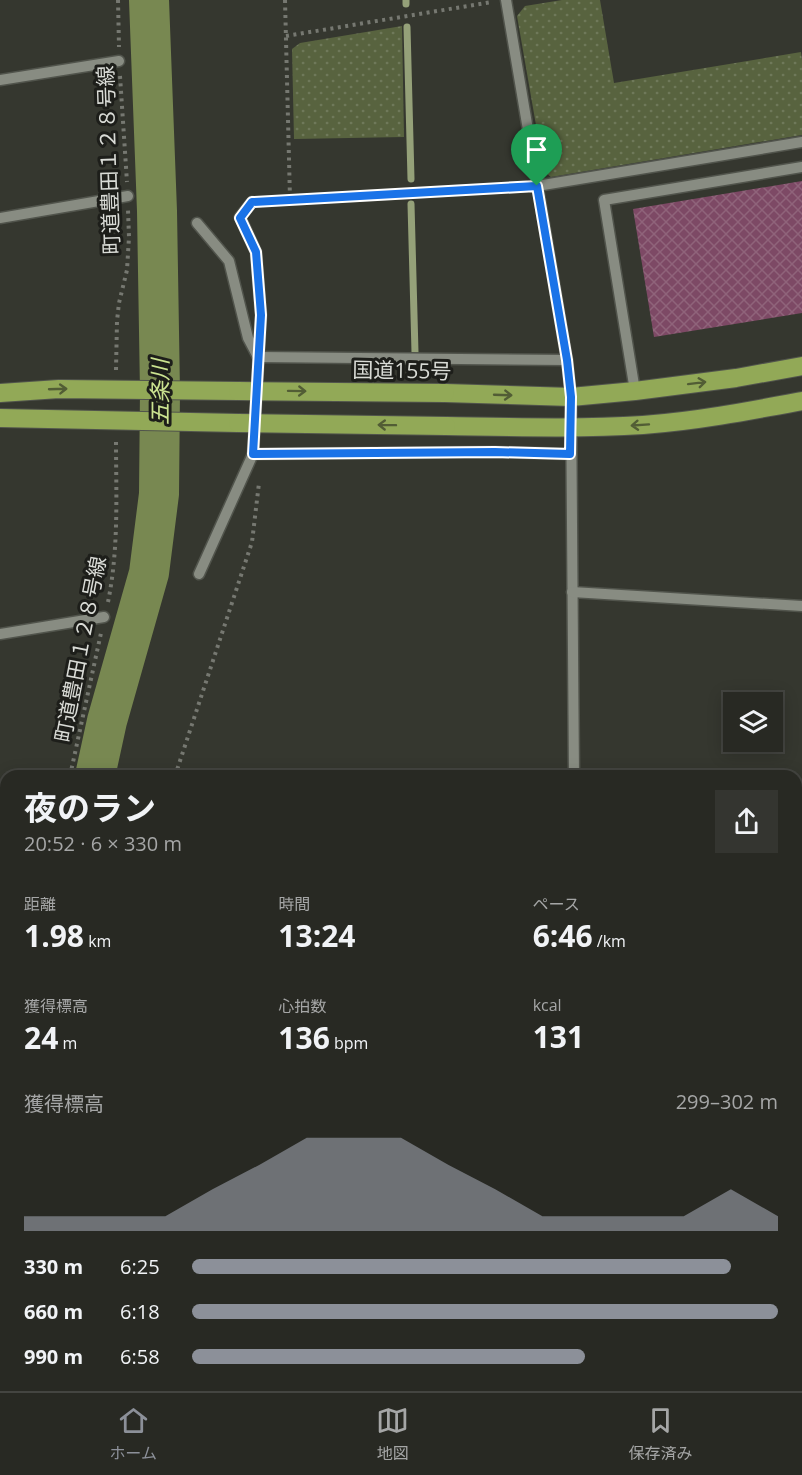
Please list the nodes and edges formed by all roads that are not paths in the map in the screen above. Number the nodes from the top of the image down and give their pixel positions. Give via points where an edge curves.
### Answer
1 (506, 0) edge
2 (119, 61) road end
3 (0, 80) edge
4 (802, 142) edge
5 (802, 167) edge
6 (537, 186) junction
7 (128, 196) road end
8 (252, 202) road end
9 (0, 218) edge
10 (197, 223) dead end
11 (258, 357) junction
12 (567, 360) junction
13 (802, 366) edge
14 (635, 391) junction
15 (0, 393) edge
16 (571, 397) junction
17 (802, 401) edge
18 (0, 418) edge
19 (570, 428) junction
20 (258, 454) junction
21 (570, 454) junction
22 (199, 574) dead end
23 (572, 592) junction
24 (802, 606) edge
25 (104, 617) road end
26 (0, 630) edge
27 (574, 770) edge

1 - 6 street
2 - 3 street
4 - 6 street
5 - 14 street via 604,200
6 - 12 street
7 - 9 street
8 - 11 street via 240,218 256,252 261,315
10 - 11 street via 229,261 248,338
11 - 12 street
11 - 20 street
12 - 16 street
14 -> 13 highway, 国道155号
14 - 16 highway, 国道155号
15 -> 16 highway, 国道155号, bridge via 59,388
16 - 19 street
17 -> 19 highway via 645,425
19 -> 18 highway, bridge
19 - 21 street
20 - 21 street
20 - 22 street
21 - 23 street
23 - 24 street
23 - 27 street
25 - 26 street

